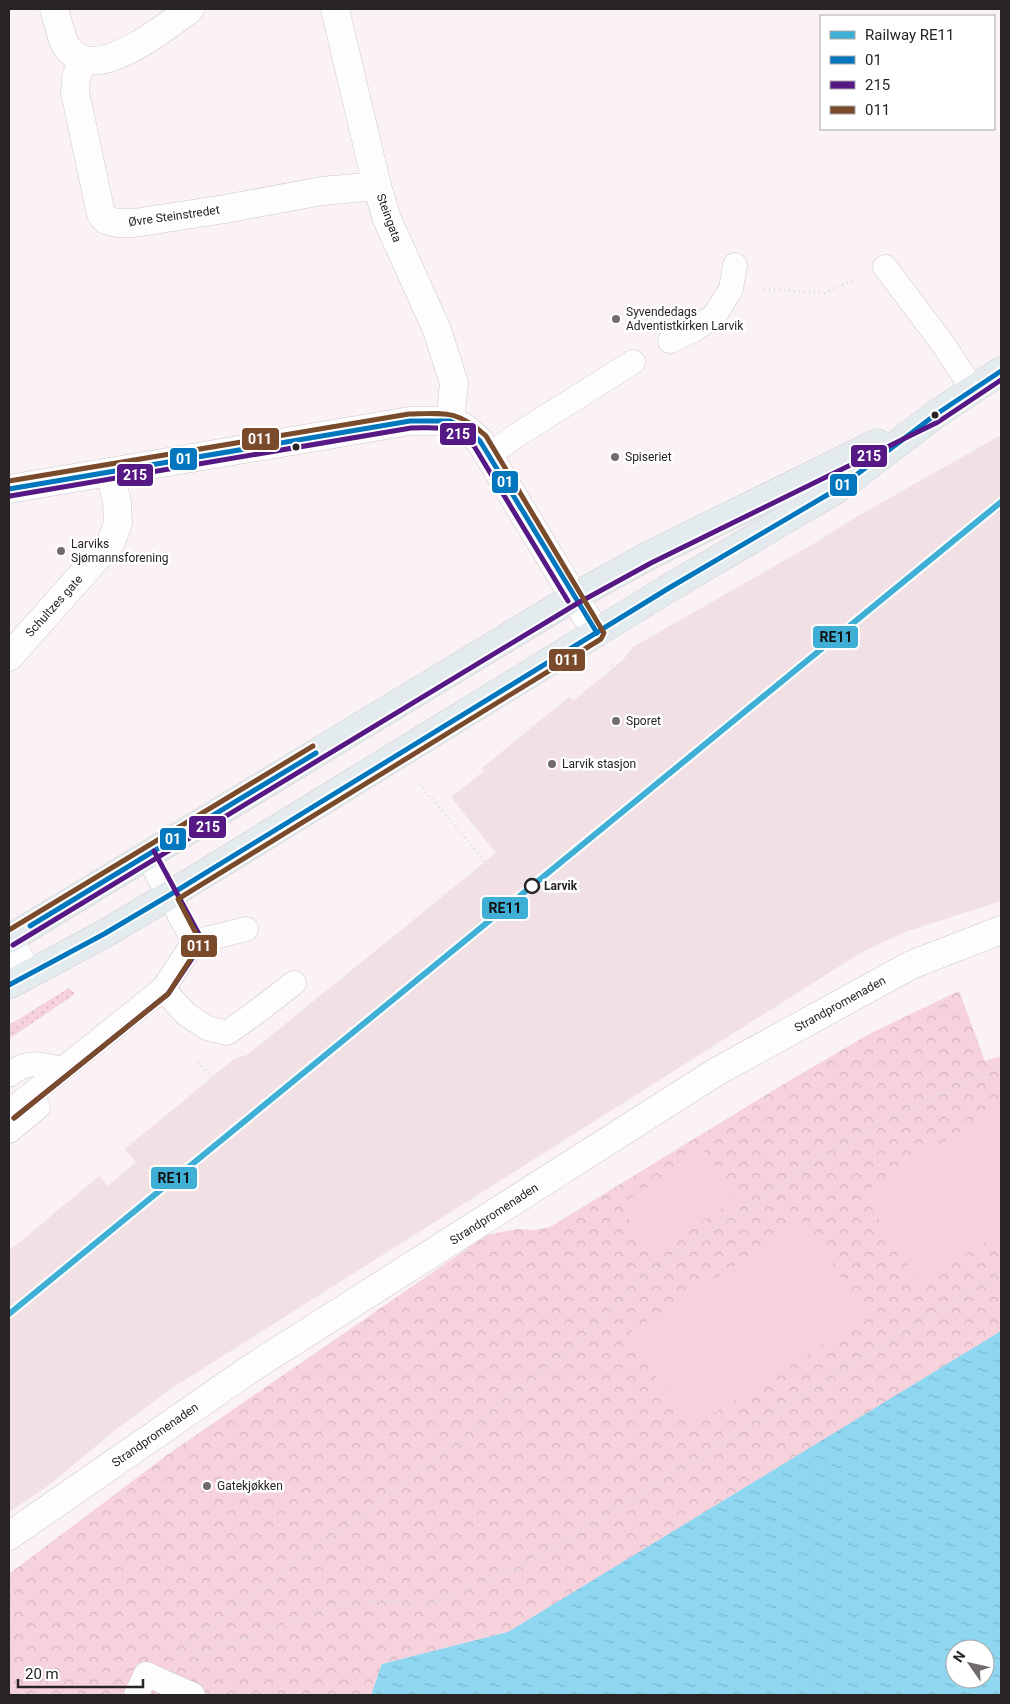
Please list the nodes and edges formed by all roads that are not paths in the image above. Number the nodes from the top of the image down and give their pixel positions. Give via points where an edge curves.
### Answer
1 (54, 9) edge
2 (190, 9) edge
3 (335, 9) edge
4 (82, 60) junction
5 (377, 186) junction
6 (735, 266) dead end
7 (885, 267) dead end
8 (670, 341) dead end
9 (633, 362) dead end
10 (1001, 371) edge
11 (972, 390) junction
12 (935, 414) junction
13 (450, 421) junction
14 (488, 456) junction
15 (110, 472) junction
16 (9, 488) edge
17 (574, 597) junction
18 (597, 633) junction
19 (9, 657) edge
20 (147, 855) junction
21 (168, 896) junction
22 (246, 929) dead end
23 (1001, 930) edge
24 (9, 940) edge
25 (194, 942) junction
26 (19, 979) edge
27 (294, 982) dead end
28 (163, 989) junction
29 (121, 1022) junction
30 (62, 1068) junction
31 (9, 1075) edge
32 (9, 1112) edge
33 (9, 1131) edge
34 (9, 1536) edge
35 (136, 1695) edge
36 (194, 1695) edge

1 - 4 main road via 66,48
2 - 4 main road via 154,36 113,57
3 - 5 main road, Steingata
4 - 5 main road, Øvre Steinstredet via 75,92 101,214 106,220 134,224 322,191
5 - 13 main road, Steingata via 387,219 437,330 454,383
6 - 8 lane via 731,289 715,315
7 - 11 lane via 943,344
9 - 14 lane
10 - 11 main road
11 - 12 main road
12 - 17 main road via 648,556
12 - 18 main road via 839,488
13 - 14 main road via 480,441
13 - 15 main road via 410,421
14 - 17 main road
15 - 16 main road
15 - 19 main road, Schultzes gate via 118,523 111,542
17 - 18 main road
17 - 20 main road
18 - 21 main road
20 - 21 lane
20 - 24 main road
21 - 25 lane
21 - 26 main road
22 - 25 lane
23 - 34 main road, Strandpromenaden via 911,964 716,1072 250,1370
24 - 26 main road
25 - 28 lane
27 - 28 lane via 227,1033 207,1028 193,1019
28 - 29 lane
29 - 30 lane
29 - 33 lane via 114,1041 99,1058
30 - 31 lane via 33,1063
30 - 32 lane
35 - 36 lane via 146,1674

